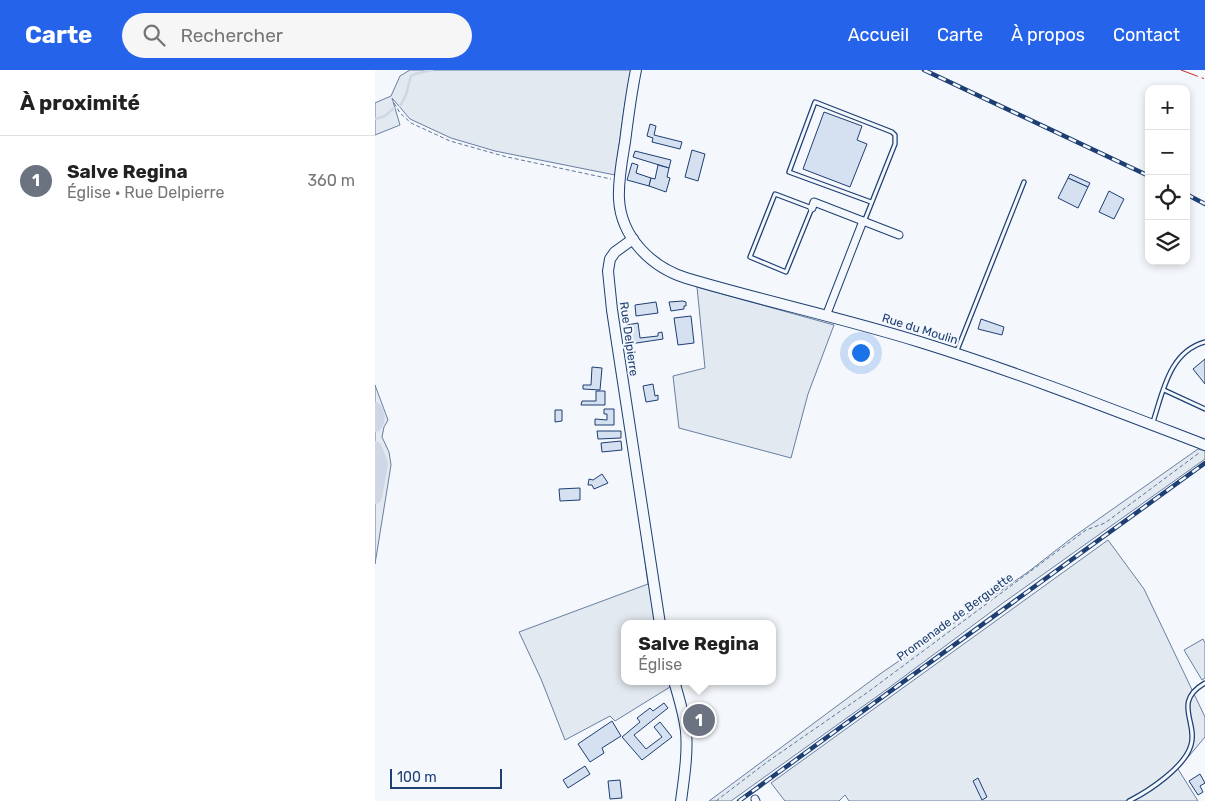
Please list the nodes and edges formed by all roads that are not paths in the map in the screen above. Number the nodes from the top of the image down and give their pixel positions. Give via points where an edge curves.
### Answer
1 (634, 71) edge
2 (1023, 182) dead end
3 (871, 202) junction
4 (812, 208) junction
5 (864, 221) junction
6 (899, 235) dead end
7 (633, 239) junction
8 (826, 316) junction
9 (1205, 342) edge
10 (956, 353) junction
11 (1164, 390) junction
12 (1205, 410) edge
13 (1151, 425) junction
14 (1202, 449) edge
15 (659, 620) edge
16 (1205, 684) edge
17 (675, 685) edge
18 (681, 801) edge
19 (1129, 801) edge

1 - 7 street via 619,181 621,212
2 - 10 lane
3 - 3 lane via 895,144 895,134 815,102 789,172
3 - 5 lane
4 - 4 lane via 786,272 750,257 775,194
4 - 5 street via 814,202
5 - 6 street
5 - 8 street
7 - 8 street, Rue du Moulin via 653,262 680,277
7 - 15 street, Rue Delpierre via 612,255 609,284
8 - 10 street, Rue du Moulin
9 - 11 lane via 1183,354 1173,366
10 - 13 street, Rue du Moulin
11 - 12 lane
11 - 13 lane
13 - 14 street, Rue du Moulin
16 - 19 lane via 1189,700 1192,739 1187,755 1157,783
17 - 18 street via 686,731

